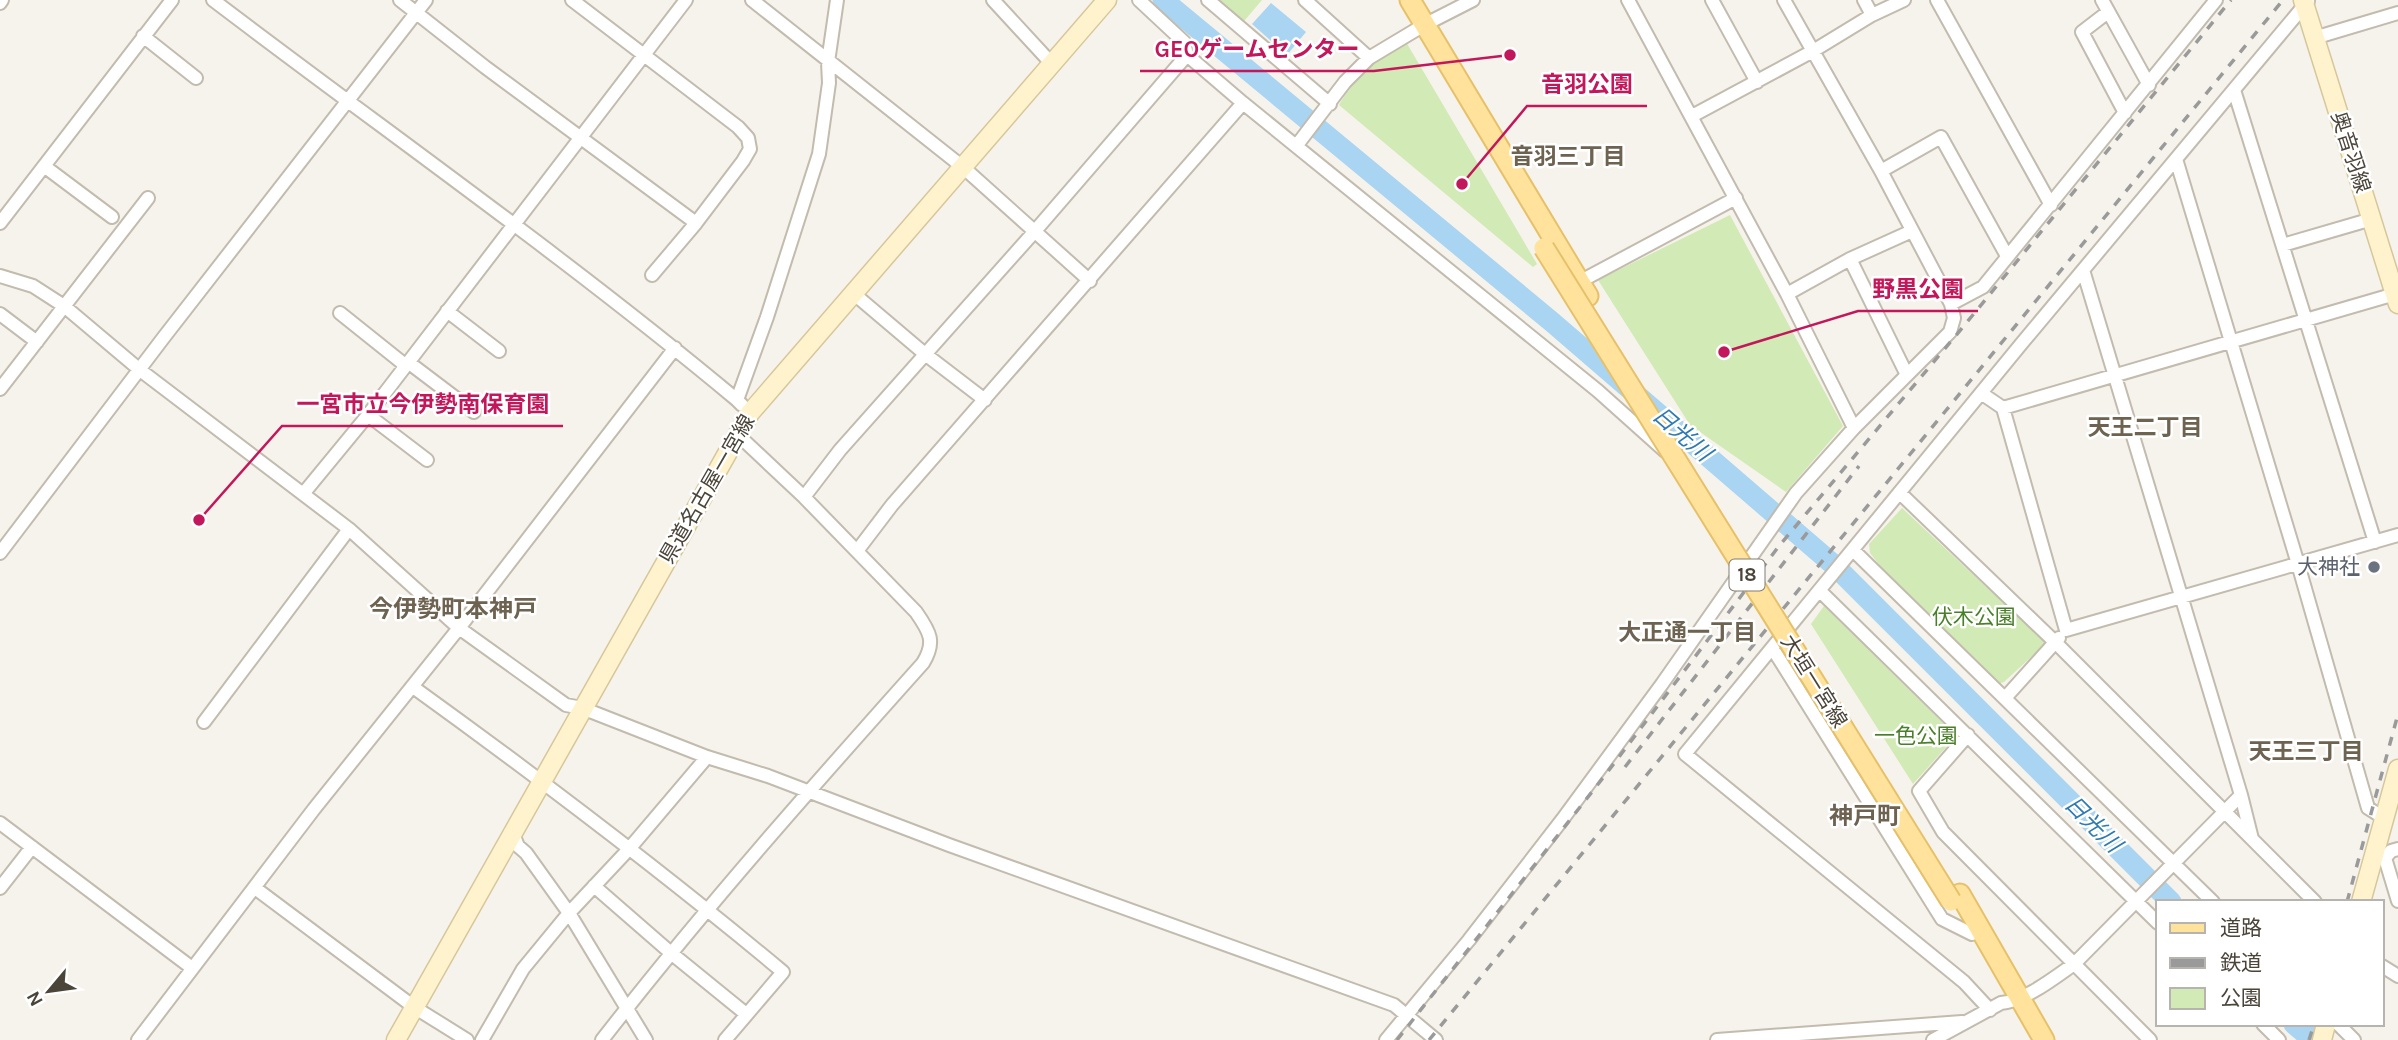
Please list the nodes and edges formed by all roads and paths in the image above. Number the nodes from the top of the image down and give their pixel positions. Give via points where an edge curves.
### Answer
1 (172, 0) edge
2 (213, 0) edge
3 (400, 0) edge
4 (426, 0) edge
5 (572, 0) edge
6 (686, 0) edge
7 (752, 0) edge
8 (837, 0) edge
9 (993, 0) edge
10 (1107, 0) edge
11 (1139, 0) edge
12 (1208, 0) edge
13 (1305, 0) edge
14 (1396, 0) edge
15 (1410, 0) edge
16 (1473, 0) edge
17 (1628, 0) edge
18 (1712, 0) edge
19 (1784, 0) edge
20 (1864, 0) edge
21 (1904, 0) edge
22 (1937, 0) edge
23 (2216, 0) edge
24 (2305, 2) edge
25 (2105, 6) edge
26 (416, 12) junction
27 (2398, 13) edge
28 (1872, 15) junction
29 (1420, 28) junction
30 (143, 36) junction
31 (2314, 38) junction
32 (1813, 51) junction
33 (643, 55) junction
34 (1187, 55) junction
35 (1369, 58) junction
36 (828, 62) junction
37 (1052, 64) junction
38 (196, 78) dead end
39 (1757, 82) junction
40 (2149, 85) junction
41 (2234, 90) junction
42 (348, 103) junction
43 (1243, 103) junction
44 (1328, 106) junction
45 (2125, 113) junction
46 (1692, 116) junction
47 (580, 138) junction
48 (1297, 145) junction
49 (2176, 159) junction
50 (44, 166) junction
51 (964, 168) junction
52 (1881, 171) junction
53 (148, 198) dead end
54 (1736, 198) junction
55 (2051, 205) junction
56 (112, 217) dead end
57 (2372, 219) junction
58 (0, 223) edge
59 (696, 223) junction
60 (514, 224) junction
61 (1035, 231) junction
62 (1912, 231) junction
63 (2283, 245) junction
64 (2007, 256) junction
65 (1850, 259) junction
66 (2083, 270) junction
67 (652, 275) dead end
68 (0, 276) edge
69 (1090, 281) junction
70 (1583, 289) junction
71 (853, 293) junction
72 (1787, 294) junction
73 (2397, 299) edge
74 (1951, 304) junction
75 (64, 306) junction
76 (447, 311) junction
77 (340, 313) dead end
78 (0, 314) edge
79 (2306, 319) junction
80 (37, 342) junction
81 (2230, 342) junction
82 (675, 348) junction
83 (499, 351) dead end
84 (925, 354) junction
85 (407, 364) junction
86 (140, 370) junction
87 (1907, 375) junction
88 (2114, 377) junction
89 (0, 389) edge
90 (1981, 393) junction
91 (985, 400) junction
92 (743, 406) junction
93 (2003, 408) junction
94 (474, 412) dead end
95 (368, 415) junction
96 (1854, 428) junction
97 (737, 434) junction
98 (427, 460) dead end
99 (1900, 493) junction
100 (303, 494) junction
101 (804, 497) junction
102 (349, 529) junction
103 (2398, 535) edge
104 (2375, 542) junction
105 (857, 551) junction
106 (1852, 552) junction
107 (0, 553) edge
108 (1748, 563) junction
109 (2298, 564) junction
110 (1822, 589) junction
111 (2181, 598) junction
112 (459, 628) junction
113 (2066, 630) junction
114 (2055, 642) junction
115 (1773, 649) junction
116 (412, 687) junction
117 (2005, 698) junction
118 (582, 708) junction
119 (204, 722) dead end
120 (1968, 735) junction
121 (707, 757) junction
122 (2398, 769) edge
123 (542, 780) junction
124 (808, 791) junction
125 (2241, 794) junction
126 (2223, 812) junction
127 (2384, 818) junction
128 (0, 823) edge
129 (513, 834) junction
130 (2252, 839) junction
131 (32, 847) junction
132 (629, 849) junction
133 (2398, 849) edge
134 (2380, 855) junction
135 (2172, 864) junction
136 (594, 886) junction
137 (0, 888) edge
138 (255, 888) junction
139 (1955, 897) junction
140 (2138, 899) junction
141 (2211, 900) edge
142 (2313, 900) edge
143 (2362, 900) edge
144 (2398, 901) edge
145 (709, 910) junction
146 (569, 913) junction
147 (2156, 921) edge
148 (1972, 934) junction
149 (671, 953) junction
150 (2074, 964) junction
151 (192, 968) junction
152 (2016, 999) junction
153 (414, 1007) junction
154 (626, 1009) junction
155 (1990, 1010) junction
156 (746, 1014) junction
157 (1407, 1015) junction
158 (1966, 1022) junction
159 (2265, 1026) edge
160 (2341, 1026) edge
161 (138, 1040) edge
162 (396, 1040) edge
163 (467, 1040) edge
164 (482, 1040) edge
165 (602, 1040) edge
166 (646, 1040) edge
167 (726, 1040) edge
168 (1386, 1040) edge
169 (1436, 1040) edge
170 (1717, 1040) edge
171 (1933, 1040) edge
172 (2031, 1040) edge
173 (2044, 1040) edge
174 (2150, 1040) edge
175 (2279, 1040) edge
176 (2354, 1040) edge

1 - 30 street
2 - 42 street
3 - 26 street
4 - 26 street
5 - 33 street
6 - 33 street
7 - 36 street
8 - 36 street
9 - 37 street
10 - 37 main road, 県道名古屋一宮線
11 - 34 street via 1184,42
12 - 44 street
13 - 35 street
14 - 29 main road, 大垣一宮線 / 18
15 - 29 main road, 大垣一宮線 / 18
16 - 29 street
17 - 46 street
18 - 39 street
19 - 32 street
20 - 28 street
21 - 28 street
22 - 55 street
23 - 40 street
24 - 31 main road, 奥音羽線
24 - 41 street
25 - 40 street
25 - 45 street via 2082,32
26 - 42 street
26 - 47 street
27 - 31 street
28 - 32 street
29 - 35 street
29 - 70 main road, 大垣一宮線 / 18
29 - 139 main road, 大垣一宮線 / 18, bridge via 1545,248
30 - 38 street
30 - 50 street
31 - 57 main road, 奥音羽線
32 - 39 street
32 - 52 street
33 - 47 street
33 - 59 street via 748,138 750,149 743,161
34 - 43 street
34 - 61 street
35 - 44 street
36 - 51 street
36 - 92 street via 819,154
37 - 51 main road, 県道名古屋一宮線
39 - 46 street
40 - 45 street
41 - 49 street
41 - 63 street
42 - 60 street
42 - 86 street
43 - 48 street
43 - 69 street
44 - 48 street
45 - 55 street
46 - 54 street
47 - 59 street
47 - 60 street
48 - 108 street via 1687,468
49 - 66 street
49 - 81 street
50 - 56 street
50 - 58 street
51 - 61 street
51 - 71 main road, 県道名古屋一宮線
52 - 62 street
52 - 64 street via 1941,137
53 - 75 street
54 - 70 street
54 - 72 street
55 - 64 street
57 - 63 street
57 - 73 main road, 奥音羽線
59 - 67 street
60 - 76 street
60 - 82 street
61 - 69 street
61 - 84 street
62 - 65 street
62 - 74 street
63 - 79 street
64 - 74 street via 1983,287
65 - 72 street
65 - 87 street
66 - 88 street
66 - 90 street
68 - 75 street via 33,286
69 - 91 street
70 - 139 main road, 大垣一宮線 / 18
71 - 84 street
71 - 92 main road, 県道名古屋一宮線
72 - 96 street
73 - 79 street
74 - 87 street via 1950,332
75 - 80 street
75 - 86 street
76 - 83 street
76 - 85 street
77 - 85 street
78 - 80 street
79 - 81 street
79 - 104 street
80 - 89 street
81 - 88 street
81 - 109 street
82 - 92 street
82 - 112 street
84 - 91 street
84 - 101 street
85 - 94 street
85 - 95 street
86 - 100 street
86 - 107 street
87 - 96 street
88 - 93 street
88 - 111 street
90 - 93 street
90 - 99 street
91 - 105 street
92 - 97 main road, 県道名古屋一宮線
93 - 113 street
95 - 98 street
95 - 100 street
96 - 108 street via 1796,493
97 - 101 street
97 - 118 main road, 県道名古屋一宮線
99 - 106 street
99 - 114 street
100 - 102 street
101 - 105 street
102 - 112 street
102 - 119 street
103 - 104 street
104 - 109 street
105 - 124 street via 916,612 926,627 930,652
106 - 110 street
106 - 117 street
108 - 157 street via 1562,820
109 - 111 street
109 - 127 street via 2368,808
110 - 115 street
110 - 120 street
111 - 113 street
111 - 125 street
112 - 116 street
112 - 118 street via 566,705
113 - 114 street
114 - 117 street
114 - 126 street
115 - 148 street via 1941,919
115 - 155 street via 1685,754 1964,982
116 - 123 street
116 - 138 street
117 - 135 street
118 - 121 street
118 - 123 main road, 県道名古屋一宮線
120 - 140 street
120 - 150 street via 1919,791 1943,832
121 - 124 street
121 - 132 street
122 - 127 main road
123 - 129 main road, 県道名古屋一宮線
123 - 132 street
124 - 145 street
124 - 157 street via 1394,1005
125 - 126 street
125 - 130 street
126 - 130 street
126 - 135 street
127 - 134 main road
128 - 131 street
129 - 146 street
129 - 153 main road, 県道名古屋一宮線
130 - 142 street
131 - 137 street
131 - 151 street
132 - 136 street
132 - 145 street
133 - 134 street
134 - 143 main road
134 - 144 street
135 - 140 street
135 - 141 street
136 - 146 street
136 - 149 street
138 - 151 street
138 - 153 street
139 - 148 main road, 大垣一宮線 / 18
139 - 152 main road, 大垣一宮線 / 18
140 - 147 street
140 - 150 street
145 - 149 street
145 - 156 street via 783,972
146 - 154 street
146 - 164 street via 523,969
148 - 152 main road, 大垣一宮線 / 18
149 - 154 street
149 - 156 street
150 - 152 street
150 - 174 street
151 - 161 street
152 - 155 street
152 - 172 main road, 大垣一宮線 / 18
152 - 173 main road, 大垣一宮線 / 18
153 - 162 main road, 県道名古屋一宮線
153 - 163 street
154 - 165 street
154 - 166 street
155 - 158 street
156 - 167 street
157 - 168 street
157 - 169 street
158 - 170 street
158 - 171 street
159 - 175 street
160 - 176 street

